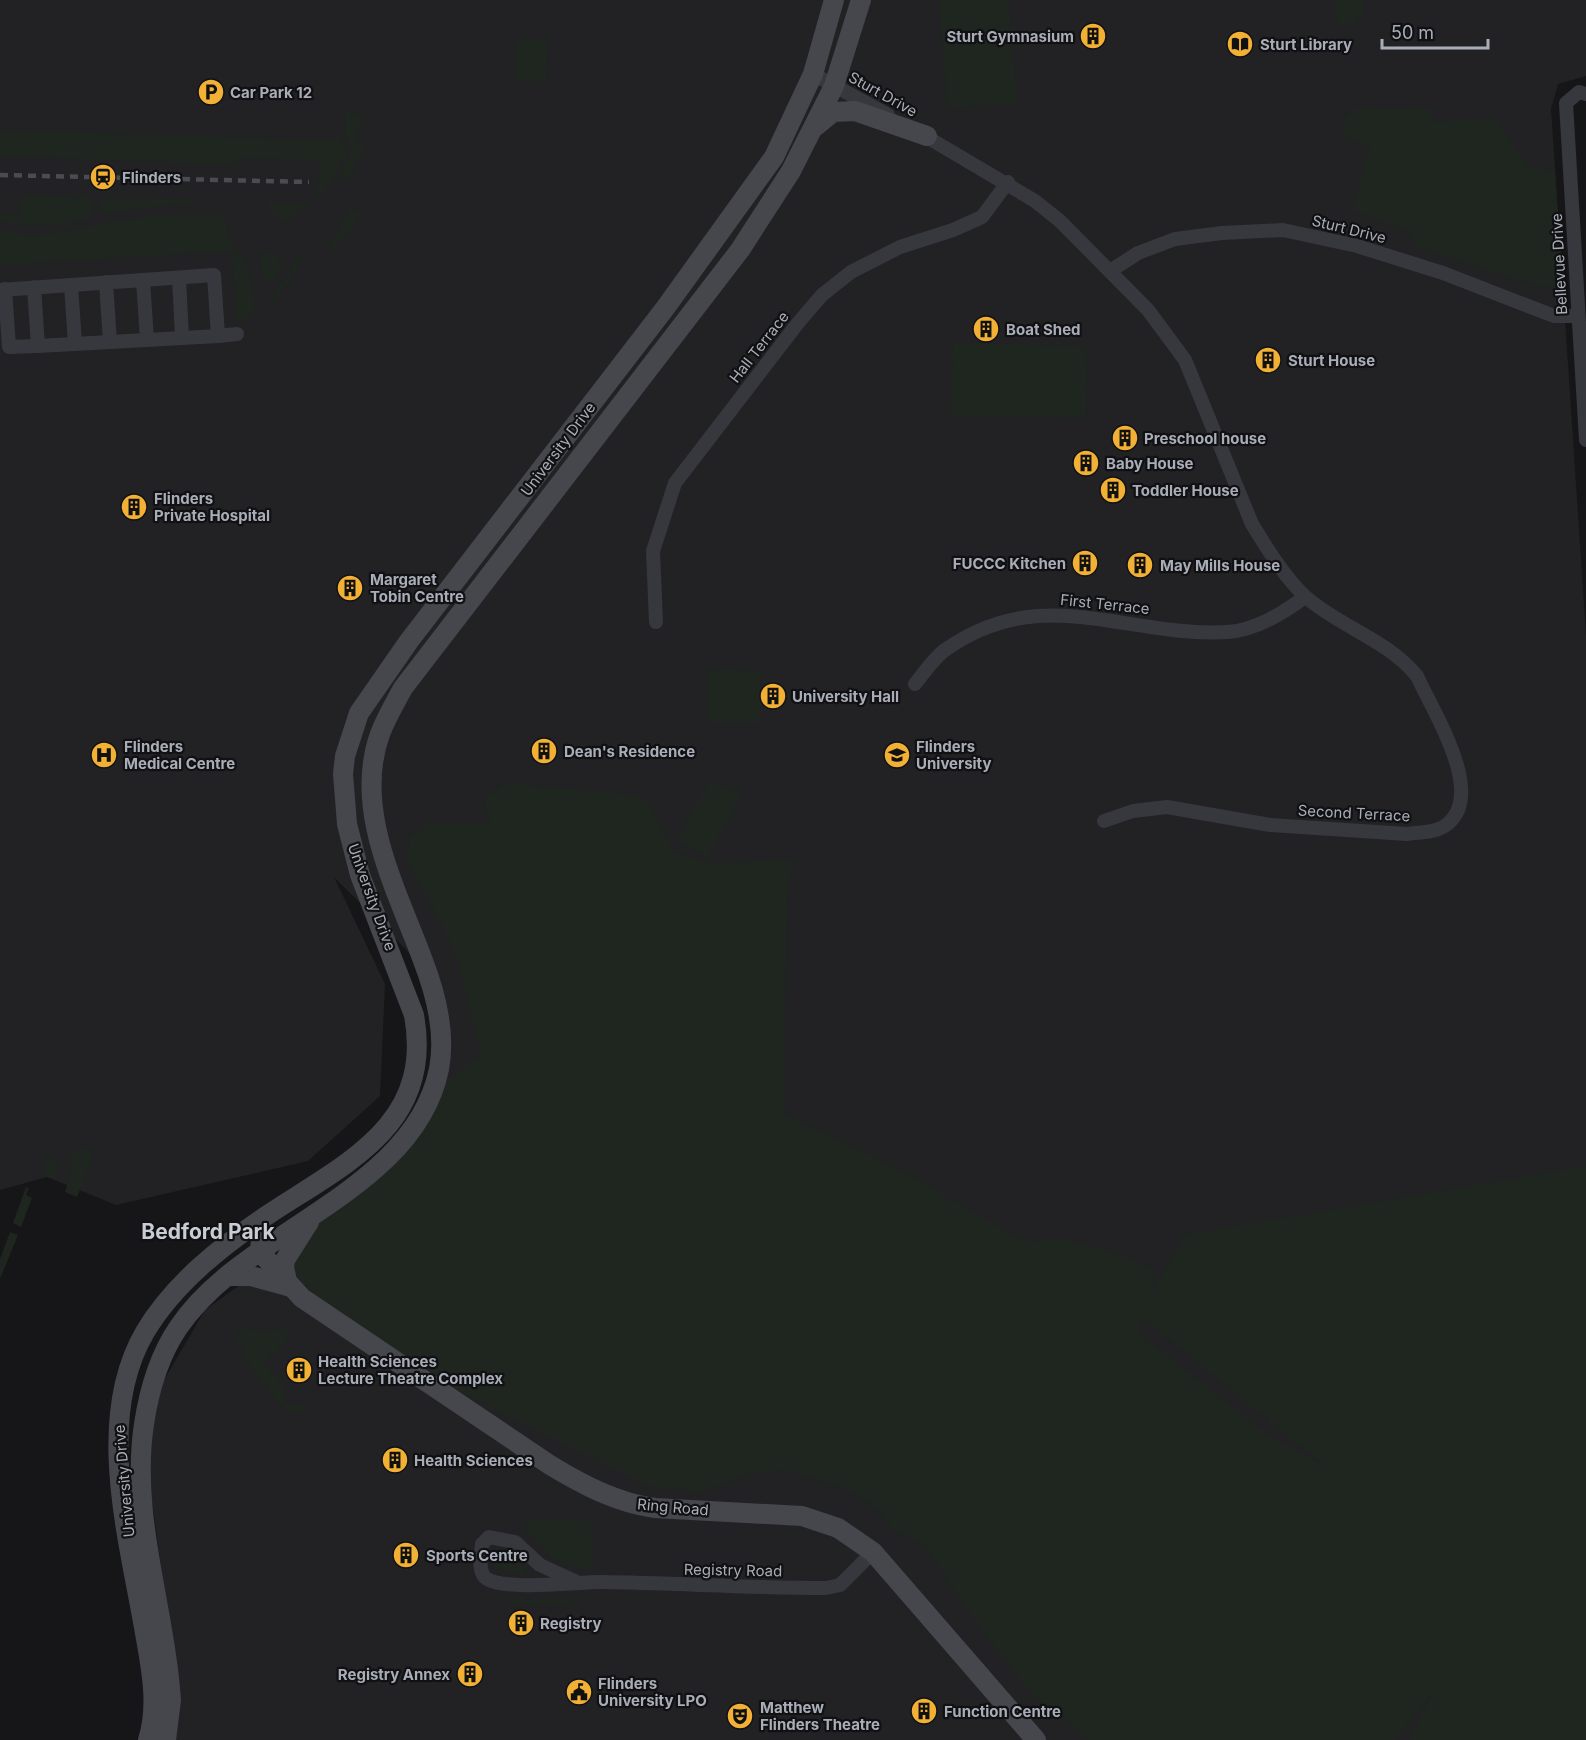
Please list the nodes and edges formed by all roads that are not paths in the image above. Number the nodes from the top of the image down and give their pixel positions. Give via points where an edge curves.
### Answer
1 (834, 0) edge
2 (861, 0) edge
3 (813, 74) junction
4 (834, 86) junction
5 (1583, 93) edge
6 (813, 129) junction
7 (927, 136) junction
8 (1008, 182) junction
9 (1110, 271) junction
10 (179, 278) junction
11 (143, 279) junction
12 (106, 282) junction
13 (71, 285) junction
14 (34, 287) junction
15 (3, 289) edge
16 (1578, 315) junction
17 (237, 333) dead end
18 (218, 336) junction
19 (182, 338) junction
20 (147, 340) junction
21 (110, 342) junction
22 (75, 344) junction
23 (38, 346) junction
24 (1586, 440) edge
25 (1305, 597) junction
26 (656, 622) dead end
27 (915, 684) dead end
28 (1104, 821) dead end
29 (314, 1214) junction
30 (267, 1216) junction
31 (260, 1252) junction
32 (228, 1276) junction
33 (288, 1286) junction
34 (164, 1305) junction
35 (873, 1552) junction
36 (577, 1582) junction
37 (148, 1740) edge
38 (166, 1740) edge
39 (1036, 1740) edge

1 - 3 street, University Drive
2 - 4 street, University Drive
3 - 4 street, Sturt Drive
3 - 30 street, University Drive via 774,157 666,307 409,641 359,713 343,774 347,824 360,874 414,1016 418,1035 415,1072 398,1115 372,1146
4 - 6 street, University Drive
4 - 7 street, Sturt Drive
5 - 16 street, Bellevue Drive via 1566,103
6 - 7 street via 833,112 855,111
6 - 29 street, University Drive via 792,171 740,250 487,576 403,688 388,715 374,764 373,815 379,844 433,987 440,1027 439,1068 424,1112 396,1150
7 - 8 street, Sturt Drive
8 - 9 street, Sturt Drive via 1060,222
8 - 26 street, Hall Terrace via 982,216 900,247 850,272 822,295 798,323 675,483 653,551
9 - 16 street, Sturt Drive via 1138,253 1175,240 1283,230 1357,246 1443,273 1554,316
9 - 25 street, Sturt Drive via 1148,310 1185,360 1252,524
10 - 11 street
10 - 18 street via 214,275
10 - 19 street
11 - 12 street
11 - 20 street
12 - 13 street
12 - 21 street
13 - 14 street
13 - 22 street
14 - 15 street
14 - 23 street
15 - 23 street via 9,348
16 - 24 street, Bellevue Drive
17 - 18 street
18 - 19 street
19 - 20 street
20 - 21 street
21 - 22 street
22 - 23 street
25 - 27 street, First Terrace via 1258,625 1229,632 1077,617 1017,616 980,630 944,651
25 - 28 street, Second Terrace via 1388,648 1417,676 1462,777 1457,816 1443,827 1407,834 1270,825 1167,807 1133,811
29 - 31 street, University Drive
29 - 33 street via 285,1260
30 - 31 street
30 - 34 street, University Drive via 203,1264
31 - 32 street, University Drive
31 - 33 street, Ring Road
31 - 34 street via 230,1252
32 - 33 street via 250,1276
32 - 38 street, University Drive via 191,1311 171,1340 153,1384 143,1432 142,1496 170,1689
33 - 35 street, Ring Road via 504,1435 591,1488 637,1506 778,1513 821,1520
34 - 37 street, University Drive via 134,1354 118,1416 127,1527 152,1676 153,1716
35 - 36 street, Registry Road via 840,1585 826,1588
35 - 39 street, Ring Road
36 - 36 street, Registry Road via 521,1584 489,1580 482,1572 482,1544 489,1538 510,1540 540,1565

